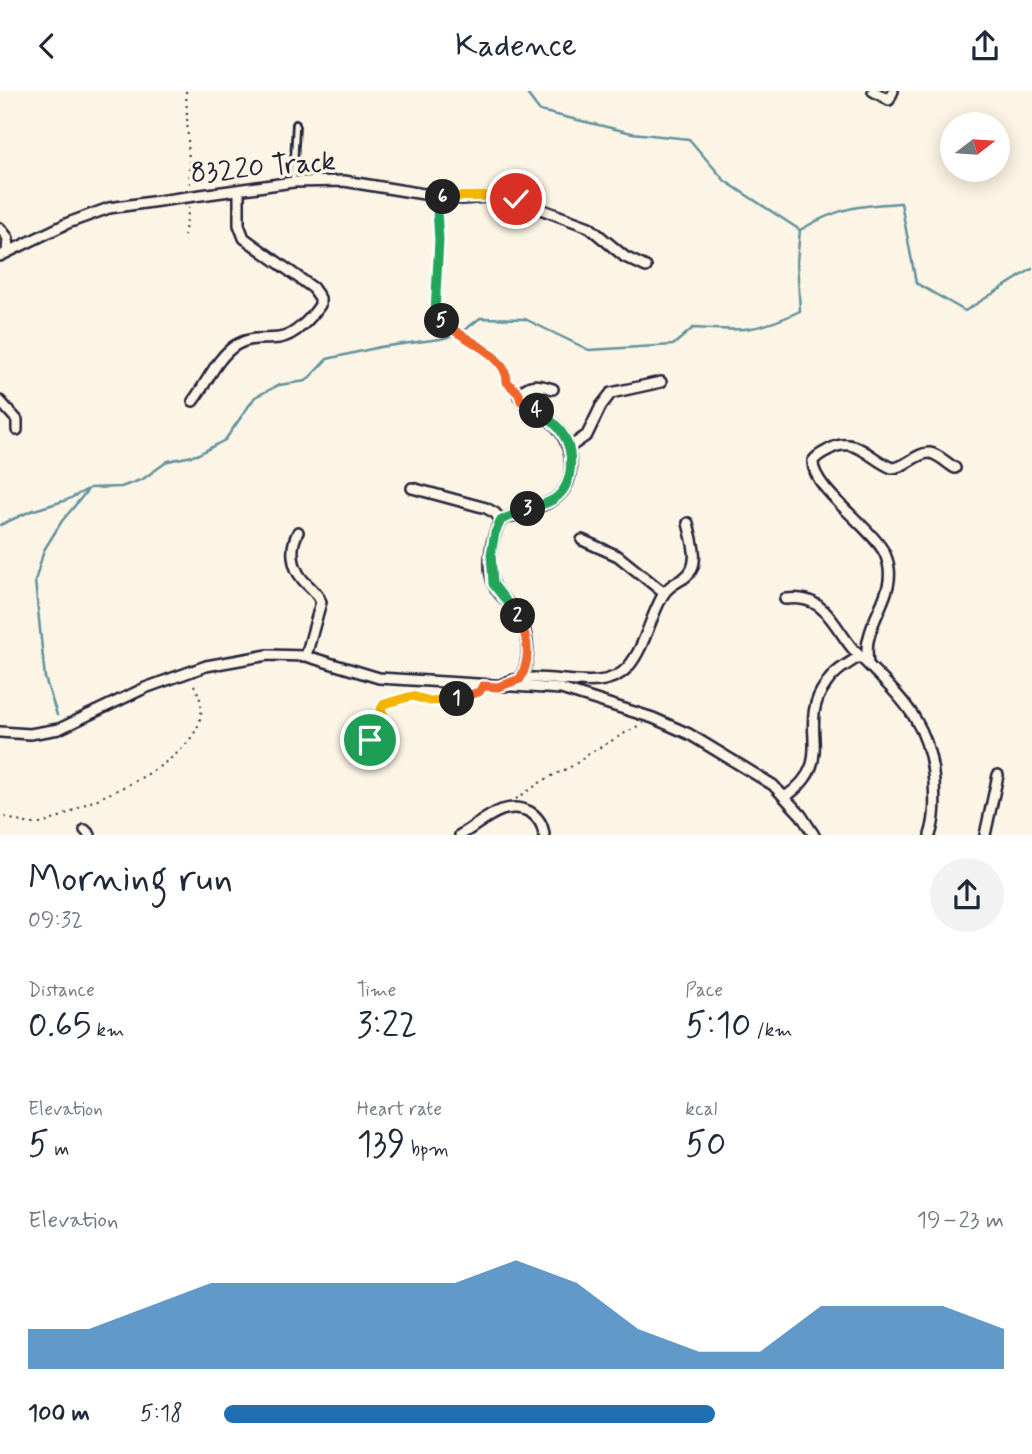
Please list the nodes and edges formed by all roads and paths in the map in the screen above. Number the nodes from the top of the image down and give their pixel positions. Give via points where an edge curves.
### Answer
1 (186, 91) edge
2 (873, 91) edge
3 (893, 91) edge
4 (296, 124) dead end
5 (293, 182) junction
6 (239, 191) junction
7 (436, 196) junction
8 (191, 197) junction
9 (0, 228) edge
10 (184, 236) dead end
11 (4, 254) edge
12 (646, 267) dead end
13 (661, 382) dead end
14 (553, 389) dead end
15 (519, 394) junction
16 (0, 401) edge
17 (193, 401) dead end
18 (17, 430) dead end
19 (570, 447) junction
20 (955, 468) dead end
21 (412, 488) dead end
22 (501, 520) junction
23 (688, 523) dead end
24 (298, 532) dead end
25 (582, 540) dead end
26 (664, 593) junction
27 (785, 599) dead end
28 (306, 656) junction
29 (860, 656) junction
30 (868, 664) junction
31 (185, 673) junction
32 (520, 679) junction
33 (483, 686) junction
34 (498, 687) junction
35 (653, 718) junction
36 (358, 726) dead end
37 (0, 731) edge
38 (998, 775) dead end
39 (785, 797) junction
40 (509, 807) junction
41 (5, 817) dead end
42 (460, 835) edge
43 (544, 835) edge
44 (814, 835) edge
45 (930, 835) edge
46 (985, 835) edge

1 - 8 path
2 - 3 street via 889,100
4 - 5 lane
5 - 6 street, 83220 Track
5 - 7 street, 83220 Track via 344,181
6 - 8 street, 83220 Track
6 - 17 street via 239,225 244,238 313,288 320,305 293,333 251,339 232,348
7 - 12 street, 83220 Track via 516,199 590,227 625,257
7 - 15 path via 435,313 500,363 507,382
8 - 10 path
8 - 11 street, 83220 Track via 96,212
9 - 11 street via 8,238
13 - 19 street via 611,394 587,435
14 - 15 street via 532,385
15 - 19 street via 521,401 556,425
16 - 18 street via 18,420
19 - 22 street via 569,478 563,490 554,499
20 - 30 street via 927,453 892,468 845,443 813,461 816,473 840,504 878,543 889,567 888,590 869,635
21 - 22 street via 486,508
22 - 32 street via 492,542 491,577 523,628 528,659
23 - 26 street via 694,550 692,569
24 - 28 street via 292,545 295,566 321,602
25 - 26 street via 618,556
26 - 32 street via 639,651 621,674 594,681
27 - 29 street via 803,599 818,606
28 - 31 street via 246,657
28 - 33 street via 379,678
29 - 30 street
29 - 39 street via 834,674 821,692 813,715 813,768 805,782
30 - 45 street via 923,730 934,788
31 - 37 street via 59,729 30,734
31 - 41 path via 197,690 201,719 169,761 130,785 39,825
32 - 34 street
33 - 34 street
33 - 36 path via 458,699 430,701 412,696 384,704 381,709 393,736 387,739 367,739
34 - 35 street via 561,689
35 - 39 street via 689,734
35 - 40 path via 530,789
38 - 46 street
39 - 44 street
40 - 42 street
40 - 43 street via 531,813

